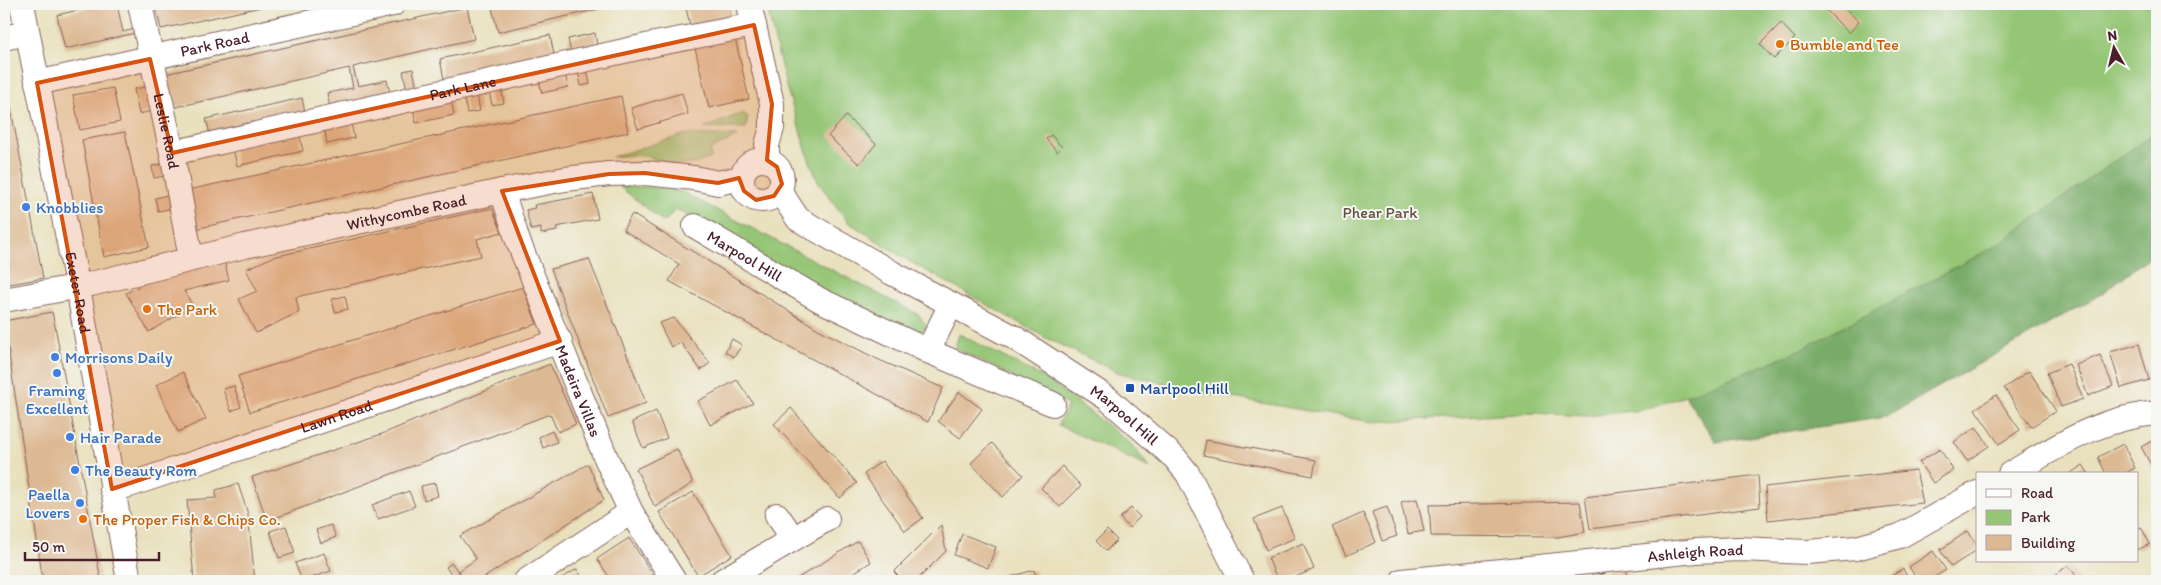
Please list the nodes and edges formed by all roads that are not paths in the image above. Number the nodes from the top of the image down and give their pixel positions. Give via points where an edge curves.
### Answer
1 (22, 4) edge
2 (140, 4) edge
3 (393, 4) edge
4 (751, 14) edge
5 (28, 33) junction
6 (4, 38) edge
7 (150, 59) junction
8 (37, 83) junction
9 (172, 153) junction
10 (768, 160) junction
11 (742, 178) junction
12 (779, 190) junction
13 (502, 191) junction
14 (695, 226) dead end
15 (191, 259) junction
16 (77, 287) junction
17 (4, 300) edge
18 (951, 304) junction
19 (560, 341) junction
20 (928, 351) junction
21 (1053, 404) dead end
22 (2157, 413) edge
23 (2013, 472) edge
24 (112, 489) junction
25 (1976, 494) edge
26 (631, 512) junction
27 (777, 515) dead end
28 (827, 519) dead end
29 (793, 538) junction
30 (130, 581) edge
31 (526, 581) edge
32 (674, 581) edge
33 (722, 581) edge
34 (1242, 581) edge
35 (1402, 581) edge

1 - 5 street, Exeter Road
2 - 7 street, Leslie Road
3 - 7 street, Park Road
4 - 9 street, Park Lane via 655,44
4 - 10 street via 772,104
5 - 6 street
5 - 8 street, Exeter Road
7 - 8 street, Park Road
7 - 9 street, Leslie Road
8 - 16 street, Exeter Road
9 - 15 street, Leslie Road
10 - 11 street via 750,164
10 - 12 street via 781,174
11 - 12 street via 744,191 756,200 766,200
11 - 13 street, Withycombe Road via 718,183 645,173 609,174
12 - 18 street, Marpool Hill via 798,219
13 - 15 street, Withycombe Road
13 - 19 street, Madeira Villas via 518,240
14 - 20 street, Marpool Hill via 820,300
15 - 16 street, Withycombe Road
16 - 17 street, Withycombe Road
16 - 24 street, Exeter Road
18 - 20 street
18 - 34 street, Marpool Hill via 1068,370 1107,398 1175,458 1202,499
19 - 24 street, Lawn Road
19 - 26 street, Madeira Villas via 584,406
20 - 21 street, Marpool Hill
22 - 23 street via 2106,422
24 - 30 street, Exeter Road
25 - 35 street, Ashleigh Road via 1900,536 1856,548 1807,552 1696,551
26 - 31 street
26 - 32 street, Madeira Villas
27 - 29 street
28 - 29 street
29 - 33 street

